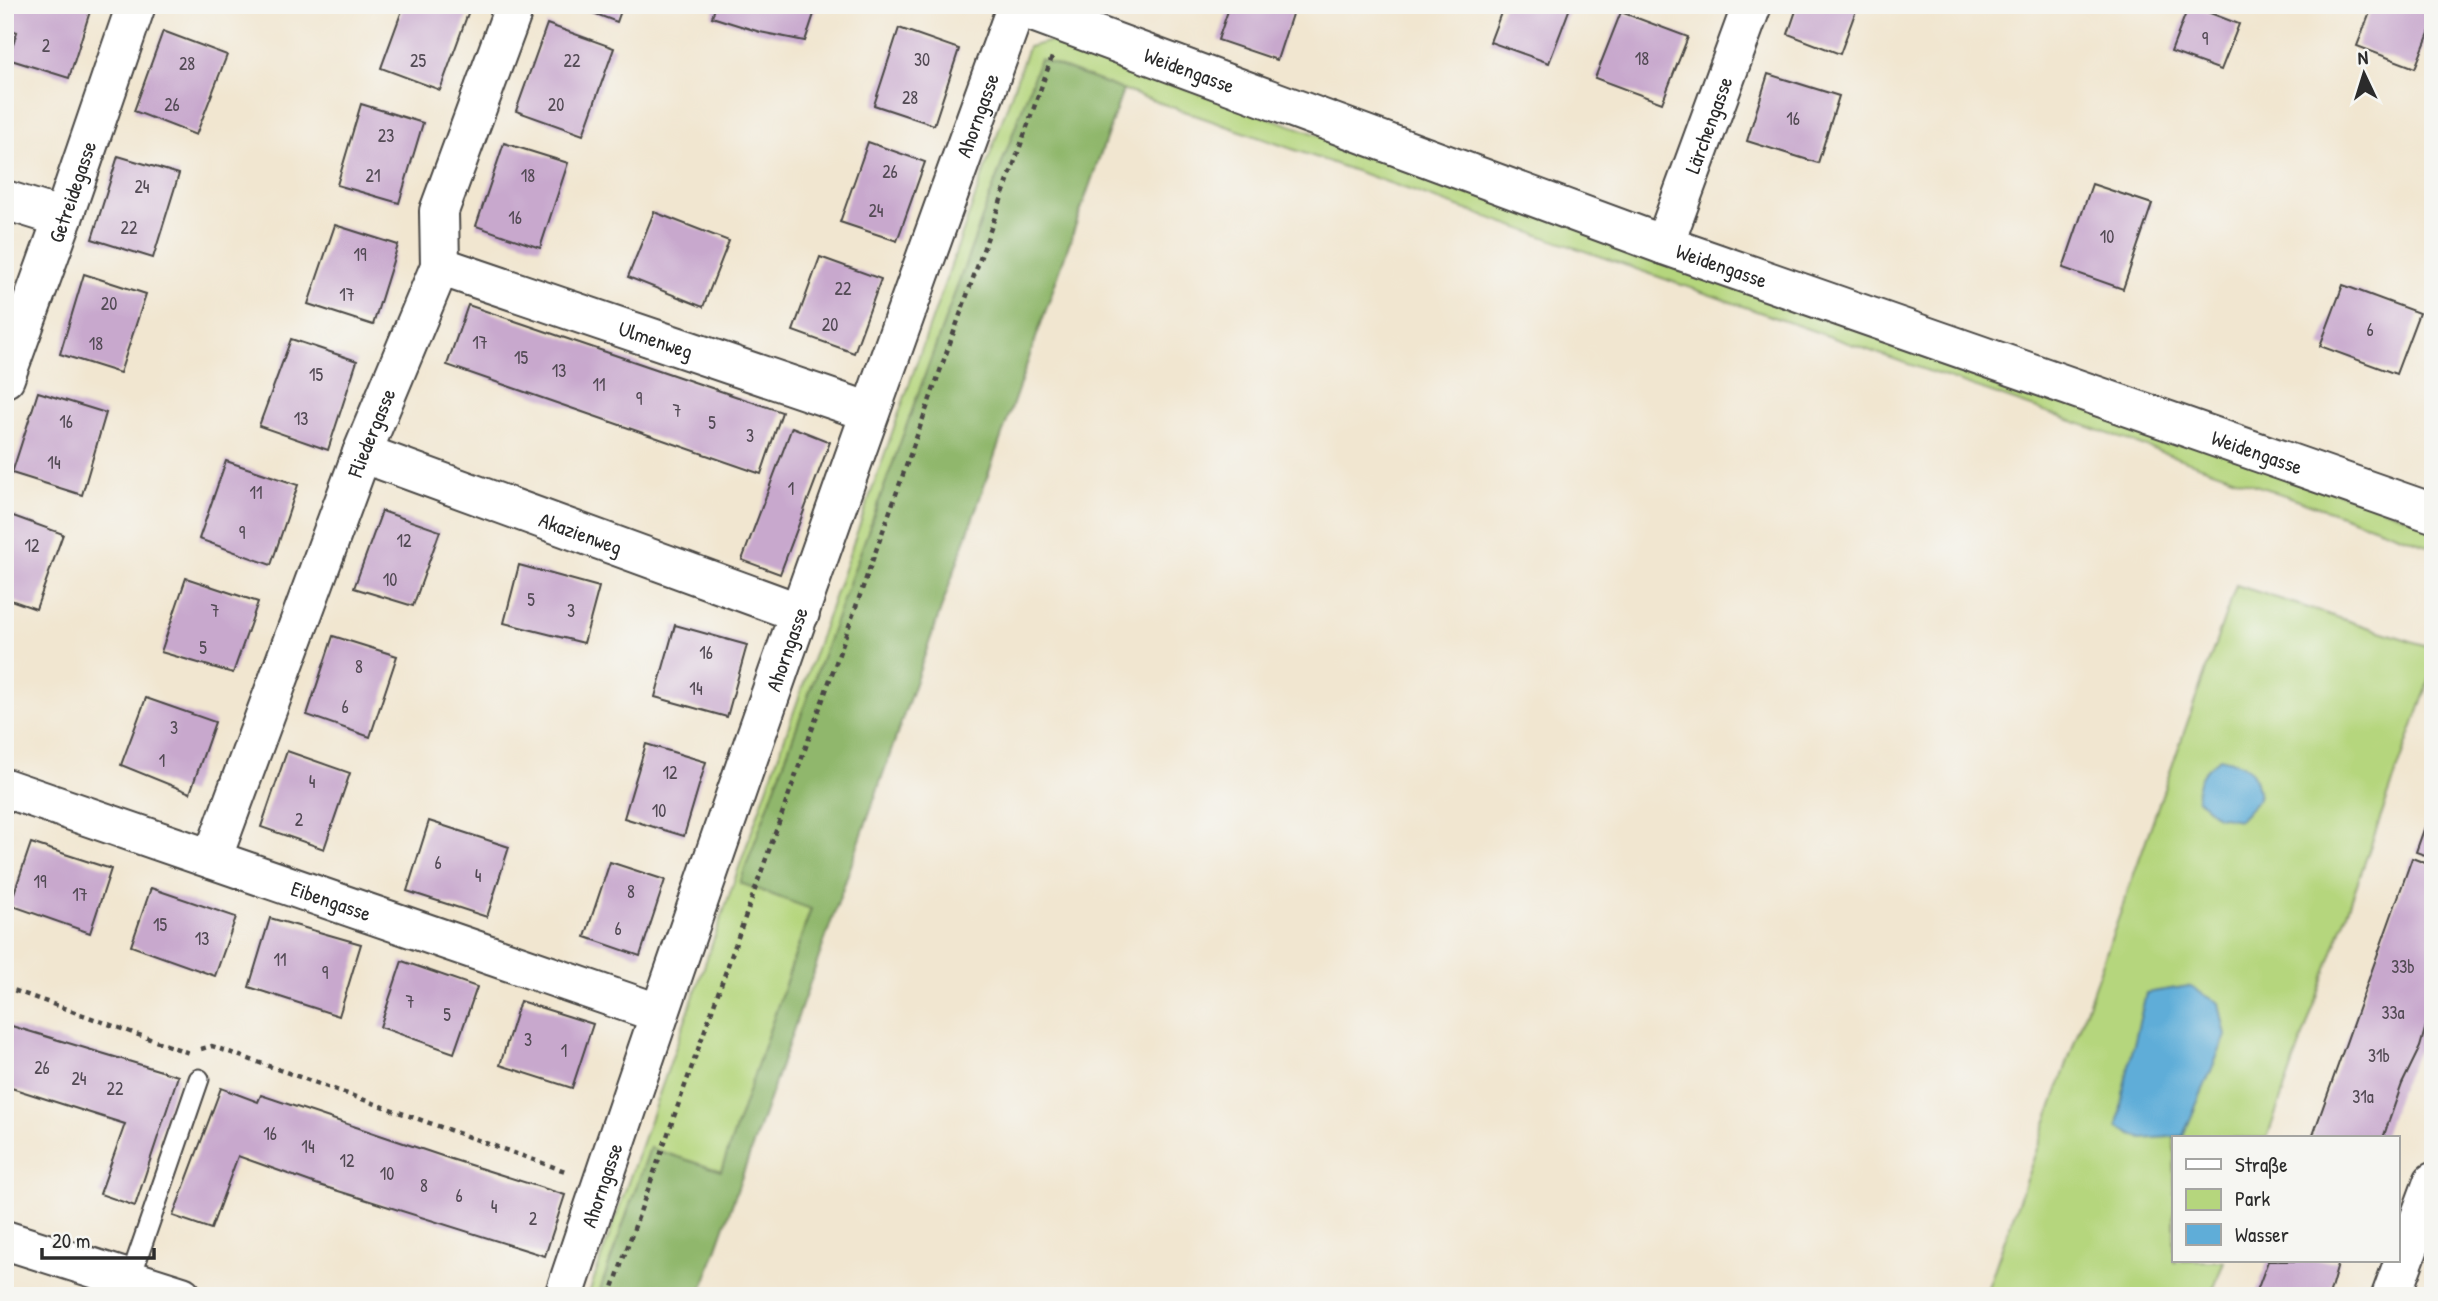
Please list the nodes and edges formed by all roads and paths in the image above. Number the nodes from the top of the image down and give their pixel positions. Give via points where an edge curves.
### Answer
1 (136, 5) edge
2 (515, 5) edge
3 (1752, 5) edge
4 (1016, 6) edge
5 (1063, 25) junction
6 (5, 200) edge
7 (63, 218) junction
8 (1664, 245) junction
9 (440, 266) junction
10 (5, 377) edge
11 (870, 412) junction
12 (362, 453) junction
13 (2433, 513) edge
14 (800, 613) junction
15 (5, 788) edge
16 (212, 859) junction
17 (5, 987) edge
18 (658, 1013) junction
19 (199, 1079) dead end
20 (2433, 1182) edge
21 (601, 1184) junction
22 (5, 1240) edge
23 (130, 1279) junction
24 (183, 1296) edge
25 (564, 1296) edge
26 (610, 1296) edge
27 (2391, 1296) edge

1 - 7 street, Getreidegasse
2 - 9 street, Fliedergasse via 439,211
3 - 8 street, Lärchengasse
4 - 5 street, Weidengasse
4 - 11 street, Ahorngasse
5 - 8 street, Weidengasse
5 - 26 path
6 - 7 street
7 - 10 street, Getreidegasse
8 - 13 street, Weidengasse
9 - 11 street, Ulmenweg
9 - 12 street, Fliedergasse
11 - 14 street, Ahorngasse
12 - 14 street, Akazienweg
12 - 16 street, Fliedergasse
14 - 18 street, Ahorngasse
15 - 16 street, Eibengasse
16 - 18 street, Eibengasse
17 - 21 path via 189,1053 212,1046
18 - 21 street, Ahorngasse
19 - 23 lane
20 - 27 street
21 - 25 street, Ahorngasse
22 - 23 street
23 - 24 street

